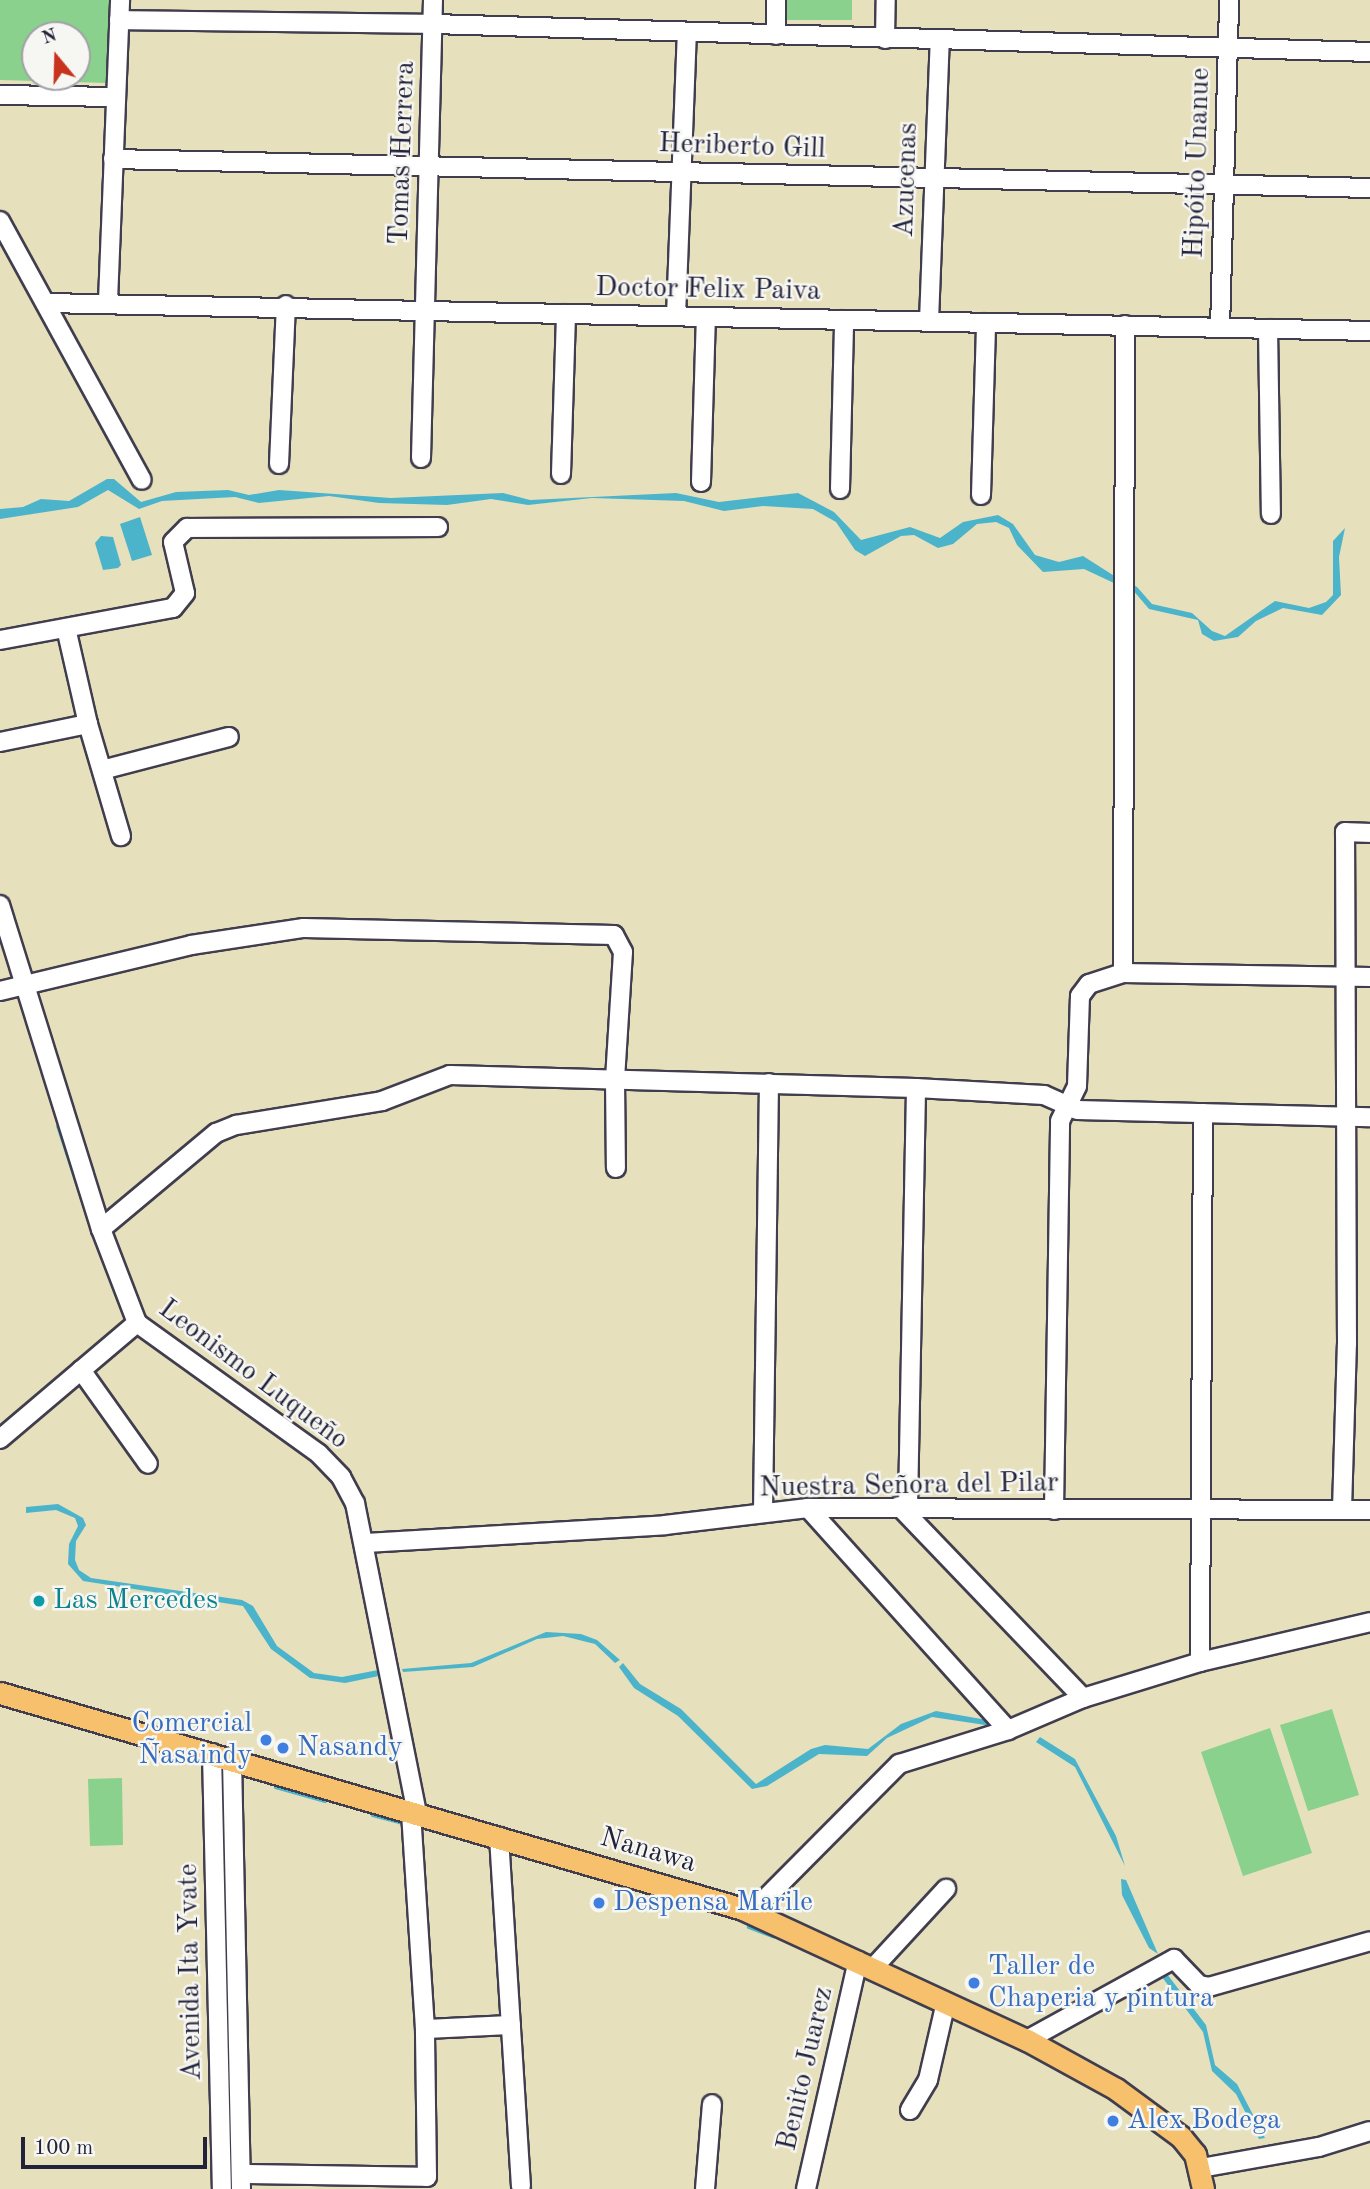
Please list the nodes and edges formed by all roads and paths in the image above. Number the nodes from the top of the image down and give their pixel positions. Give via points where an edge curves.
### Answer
1 (120, 0) edge
2 (433, 0) edge
3 (776, 0) edge
4 (886, 0) edge
5 (1229, 0) edge
6 (120, 20) junction
7 (433, 24) junction
8 (687, 32) junction
9 (776, 35) junction
10 (885, 39) junction
11 (940, 41) junction
12 (1228, 49) junction
13 (1370, 52) edge
14 (0, 95) edge
15 (116, 97) junction
16 (113, 159) junction
17 (428, 168) junction
18 (683, 171) junction
19 (933, 179) junction
20 (1223, 184) junction
21 (1370, 188) edge
22 (0, 221) edge
23 (108, 301) junction
24 (46, 303) junction
25 (286, 305) junction
26 (425, 308) junction
27 (566, 314) junction
28 (676, 316) junction
29 (706, 317) junction
30 (844, 320) junction
31 (929, 321) junction
32 (986, 323) junction
33 (1125, 325) junction
34 (1220, 328) junction
35 (1268, 328) junction
36 (1370, 331) edge
37 (421, 458) dead end
38 (279, 464) dead end
39 (561, 474) dead end
40 (142, 480) dead end
41 (701, 482) dead end
42 (841, 489) dead end
43 (981, 495) dead end
44 (1271, 514) dead end
45 (438, 527) dead end
46 (66, 628) junction
47 (0, 640) edge
48 (88, 724) junction
49 (229, 737) dead end
50 (0, 742) edge
51 (102, 770) junction
52 (1370, 833) edge
53 (121, 836) dead end
54 (0, 905) edge
55 (1123, 973) junction
56 (1343, 977) junction
57 (1370, 977) edge
58 (23, 986) junction
59 (0, 991) edge
60 (615, 1079) junction
61 (769, 1083) junction
62 (916, 1088) junction
63 (1064, 1106) junction
64 (1203, 1113) junction
65 (1344, 1117) junction
66 (1370, 1117) edge
67 (617, 1168) dead end
68 (101, 1229) junction
69 (137, 1323) junction
70 (81, 1370) junction
71 (0, 1439) edge
72 (148, 1464) dead end
73 (904, 1506) junction
74 (808, 1508) junction
75 (1201, 1508) junction
76 (1054, 1510) junction
77 (1342, 1510) junction
78 (1370, 1510) edge
79 (763, 1512) junction
80 (366, 1543) junction
81 (1370, 1622) edge
82 (1200, 1662) junction
83 (0, 1683) edge
84 (0, 1693) edge
85 (1083, 1698) junction
86 (1008, 1730) junction
87 (217, 1755) junction
88 (414, 1813) junction
89 (499, 1837) junction
90 (946, 1889) dead end
91 (752, 1912) junction
92 (1370, 1941) edge
93 (865, 1965) junction
94 (226, 1984) junction
95 (946, 2002) junction
96 (512, 2025) junction
97 (425, 2029) junction
98 (1027, 2040) junction
99 (712, 2104) dead end
100 (909, 2110) dead end
101 (1370, 2131) edge
102 (1202, 2179) edge
103 (241, 2181) edge
104 (400, 2184) edge
105 (522, 2186) dead end
106 (222, 2189) edge
107 (705, 2189) edge
108 (806, 2189) edge

1 - 6 street
2 - 7 street, Tomas Herrera
3 - 9 street
4 - 10 street
5 - 12 street, Hipóito Unanue
6 - 7 street
6 - 15 street
7 - 8 street
7 - 17 street, Tomas Herrera
8 - 9 street
8 - 18 street
9 - 10 street
10 - 11 street
11 - 12 street
11 - 19 street, Azucenas
12 - 13 street
12 - 20 street, Hipóito Unanue
14 - 15 street
15 - 16 street
16 - 17 street, Heriberto Gill
16 - 23 street
17 - 18 street, Heriberto Gill
17 - 26 street, Tomas Herrera
18 - 19 street, Heriberto Gill
18 - 28 street
19 - 20 street, Heriberto Gill
19 - 31 street, Azucenas
20 - 21 street, Heriberto Gill
20 - 34 street, Hipóito Unanue
22 - 24 street
23 - 24 street, Doctor Felix Paiva
23 - 25 street, Doctor Felix Paiva
24 - 40 street
25 - 26 street, Doctor Felix Paiva
25 - 38 street
26 - 27 street, Doctor Felix Paiva
26 - 37 street, Tomas Herrera
27 - 28 street, Doctor Felix Paiva
27 - 39 street
28 - 29 street, Doctor Felix Paiva
29 - 30 street, Doctor Felix Paiva
29 - 41 street
30 - 31 street, Doctor Felix Paiva
30 - 42 street
31 - 32 street, Doctor Felix Paiva
32 - 33 street, Doctor Felix Paiva
32 - 43 street
33 - 34 street, Doctor Felix Paiva
33 - 55 street
34 - 35 street, Doctor Felix Paiva
35 - 36 street, Doctor Felix Paiva
35 - 44 street
45 - 46 street via 187,528 173,542 184,584 181,602 173,608
46 - 47 street
46 - 48 street
48 - 50 street
48 - 51 street
49 - 51 street
51 - 53 street
52 - 56 street via 1345,832
54 - 58 street, Leonismo Luqueño
55 - 56 street
55 - 63 street via 1089,984 1080,996 1077,1086
56 - 57 street
56 - 65 street
58 - 59 street
58 - 60 street via 191,945 304,928 600,932 614,935 623,952
58 - 68 street, Leonismo Luqueño
60 - 61 street
60 - 67 street
60 - 68 street via 439,1076 382,1101 236,1125 199,1143
61 - 62 street
61 - 79 street
62 - 63 street via 1044,1096
62 - 73 street
63 - 64 street
63 - 76 street via 1060,1121
64 - 65 street
64 - 75 street
65 - 66 street
65 - 77 street via 1347,1344
68 - 69 street, Leonismo Luqueño
69 - 70 street
69 - 80 street, Leonismo Luqueño via 332,1466 355,1503
70 - 71 street
70 - 72 street
73 - 74 street, Nuestra Señora del Pilar
73 - 76 street, Nuestra Señora del Pilar
73 - 85 street
74 - 79 street, Nuestra Señora del Pilar
74 - 86 street
75 - 76 street, Nuestra Señora del Pilar
75 - 77 street, Nuestra Señora del Pilar
75 - 82 street
77 - 78 street, Nuestra Señora del Pilar
79 - 80 street, Nuestra Señora del Pilar via 665,1525
80 - 88 street, Leonismo Luqueño
81 - 82 street
82 - 85 street
83 - 87 main road, Nanawa via 199,1745
84 - 87 main road, Nanawa via 197,1753
85 - 86 street
86 - 91 street via 914,1758 889,1771
87 - 88 main road, Nanawa
87 - 94 street, Avenida Ita Yvate
88 - 89 main road, Nanawa
88 - 97 street, Leonismo Luqueño
89 - 91 main road, Nanawa
89 - 96 street
90 - 93 street
91 - 93 main road, Nanawa
92 - 98 street via 1209,1987 1199,1985 1174,1959
93 - 95 main road, Nanawa
93 - 108 street, Benito Juarez
94 - 103 street, Avenida Ita Yvate
94 - 106 street, Avenida Ita Yvate
95 - 98 main road, Nanawa
95 - 100 street via 928,2080
96 - 97 street
96 - 105 street
97 - 104 street, Leonismo Luqueño via 429,2169 427,2177
98 - 102 main road, Nanawa via 1116,2089 1165,2123 1195,2154
99 - 107 street
101 - 102 street
103 - 104 street

